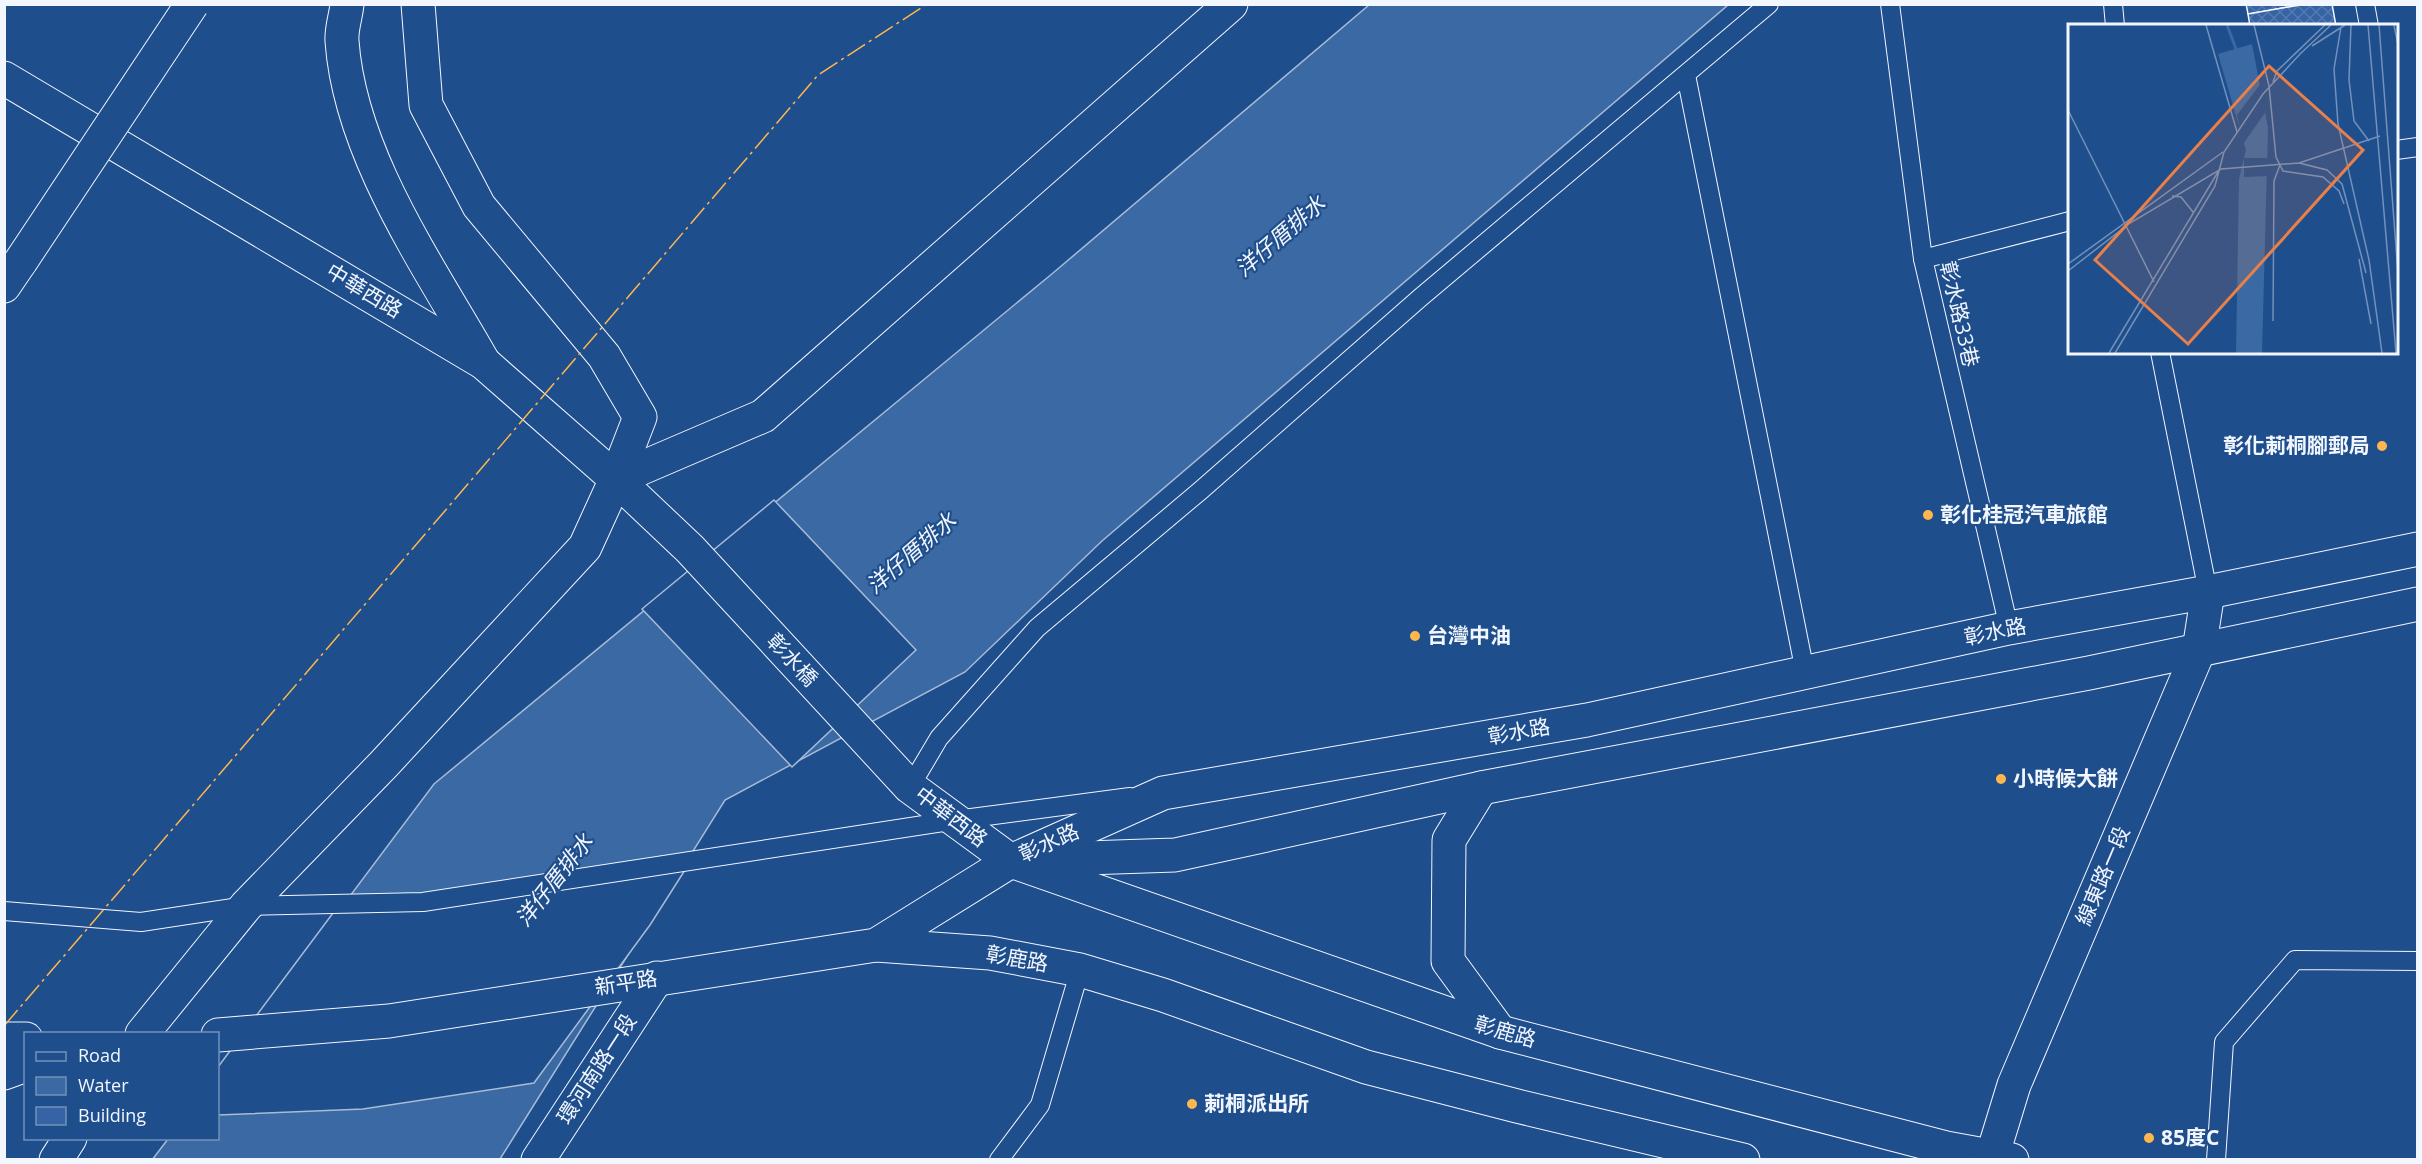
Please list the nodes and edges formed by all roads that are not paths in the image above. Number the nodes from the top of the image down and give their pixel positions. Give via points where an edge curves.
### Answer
1 (192, 4) edge
2 (347, 4) edge
3 (418, 4) edge
4 (1231, 4) edge
5 (1769, 4) edge
6 (1890, 4) edge
7 (2113, 4) edge
8 (2365, 4) edge
9 (2115, 24) edge
10 (2369, 24) edge
11 (1686, 75) junction
12 (4, 78) edge
13 (2418, 147) edge
14 (2398, 150) edge
15 (2068, 222) edge
16 (1923, 259) junction
17 (13, 274) edge
18 (2160, 354) edge
19 (484, 363) junction
20 (615, 478) junction
21 (690, 549) joint
22 (2418, 549) edge
23 (2208, 592) junction
24 (2418, 604) edge
25 (2009, 628) junction
26 (2199, 650) junction
27 (1804, 672) junction
28 (902, 778) junction
29 (1481, 788) junction
30 (1163, 793) junction
31 (956, 820) junction
32 (1011, 861) junction
33 (246, 906) junction
34 (4, 911) edge
35 (876, 945) junction
36 (2418, 961) edge
37 (1080, 970) junction
38 (657, 978) junction
39 (144, 1032) edge
40 (1500, 1032) junction
41 (219, 1035) edge
42 (4, 1039) edge
43 (24, 1040) edge
44 (24, 1066) edge
45 (4, 1073) edge
46 (69, 1140) edge
47 (1722, 1158) edge
48 (1999, 1158) edge
49 (56, 1160) edge
50 (538, 1160) edge
51 (999, 1160) edge
52 (2216, 1160) edge

1 - 17 main road, bridge
2 - 19 main road via 342,39 356,117 399,213
3 - 20 main road via 426,105 479,206 604,357 640,417
4 - 20 main road via 763,416
5 - 11 lane
6 - 16 lane, 彰水路33巷
7 - 9 lane
8 - 10 lane
11 - 27 lane
11 - 28 lane via 1037,628
12 - 19 main road, 中華西路
13 - 14 lane
15 - 16 lane
16 - 25 lane, 彰水路33巷
18 - 23 lane
19 - 20 main road, 中華西路
20 - 21 main road, 中華西路
20 - 33 main road via 585,548
21 - 28 main road, 彰水橋
22 - 23 main road, 彰水路
23 - 25 main road, 彰水路
23 - 26 main road, 線東路一段
24 - 26 main road, 彰水路
25 - 27 main road, 彰水路
26 - 29 main road, 彰水路
26 - 48 main road, 線東路一段 via 2014,1085
27 - 30 main road, 彰水路 via 1587,720
28 - 31 main road, 中華西路
29 - 32 main road, 彰水路 via 1176,855
29 - 40 main road via 1449,840 1448,961
30 - 31 lane
30 - 32 main road, 彰水路
31 - 32 main road, 中華西路
31 - 33 lane via 423,902
32 - 35 main road, 新平路
32 - 40 main road, 彰鹿路
33 - 34 lane via 141,922
33 - 39 main road
35 - 37 main road, 彰鹿路 via 990,953
35 - 38 main road, 新平路
36 - 52 lane via 2295,960 2224,1042
37 - 47 main road, 彰鹿路 via 1366,1067
37 - 51 lane via 1040,1105
38 - 41 main road, 新平路 via 389,1021
38 - 50 main road, 環河南路一段
40 - 48 main road, 彰鹿路 via 1934,1145
42 - 43 main road
44 - 45 main road
46 - 49 main road

